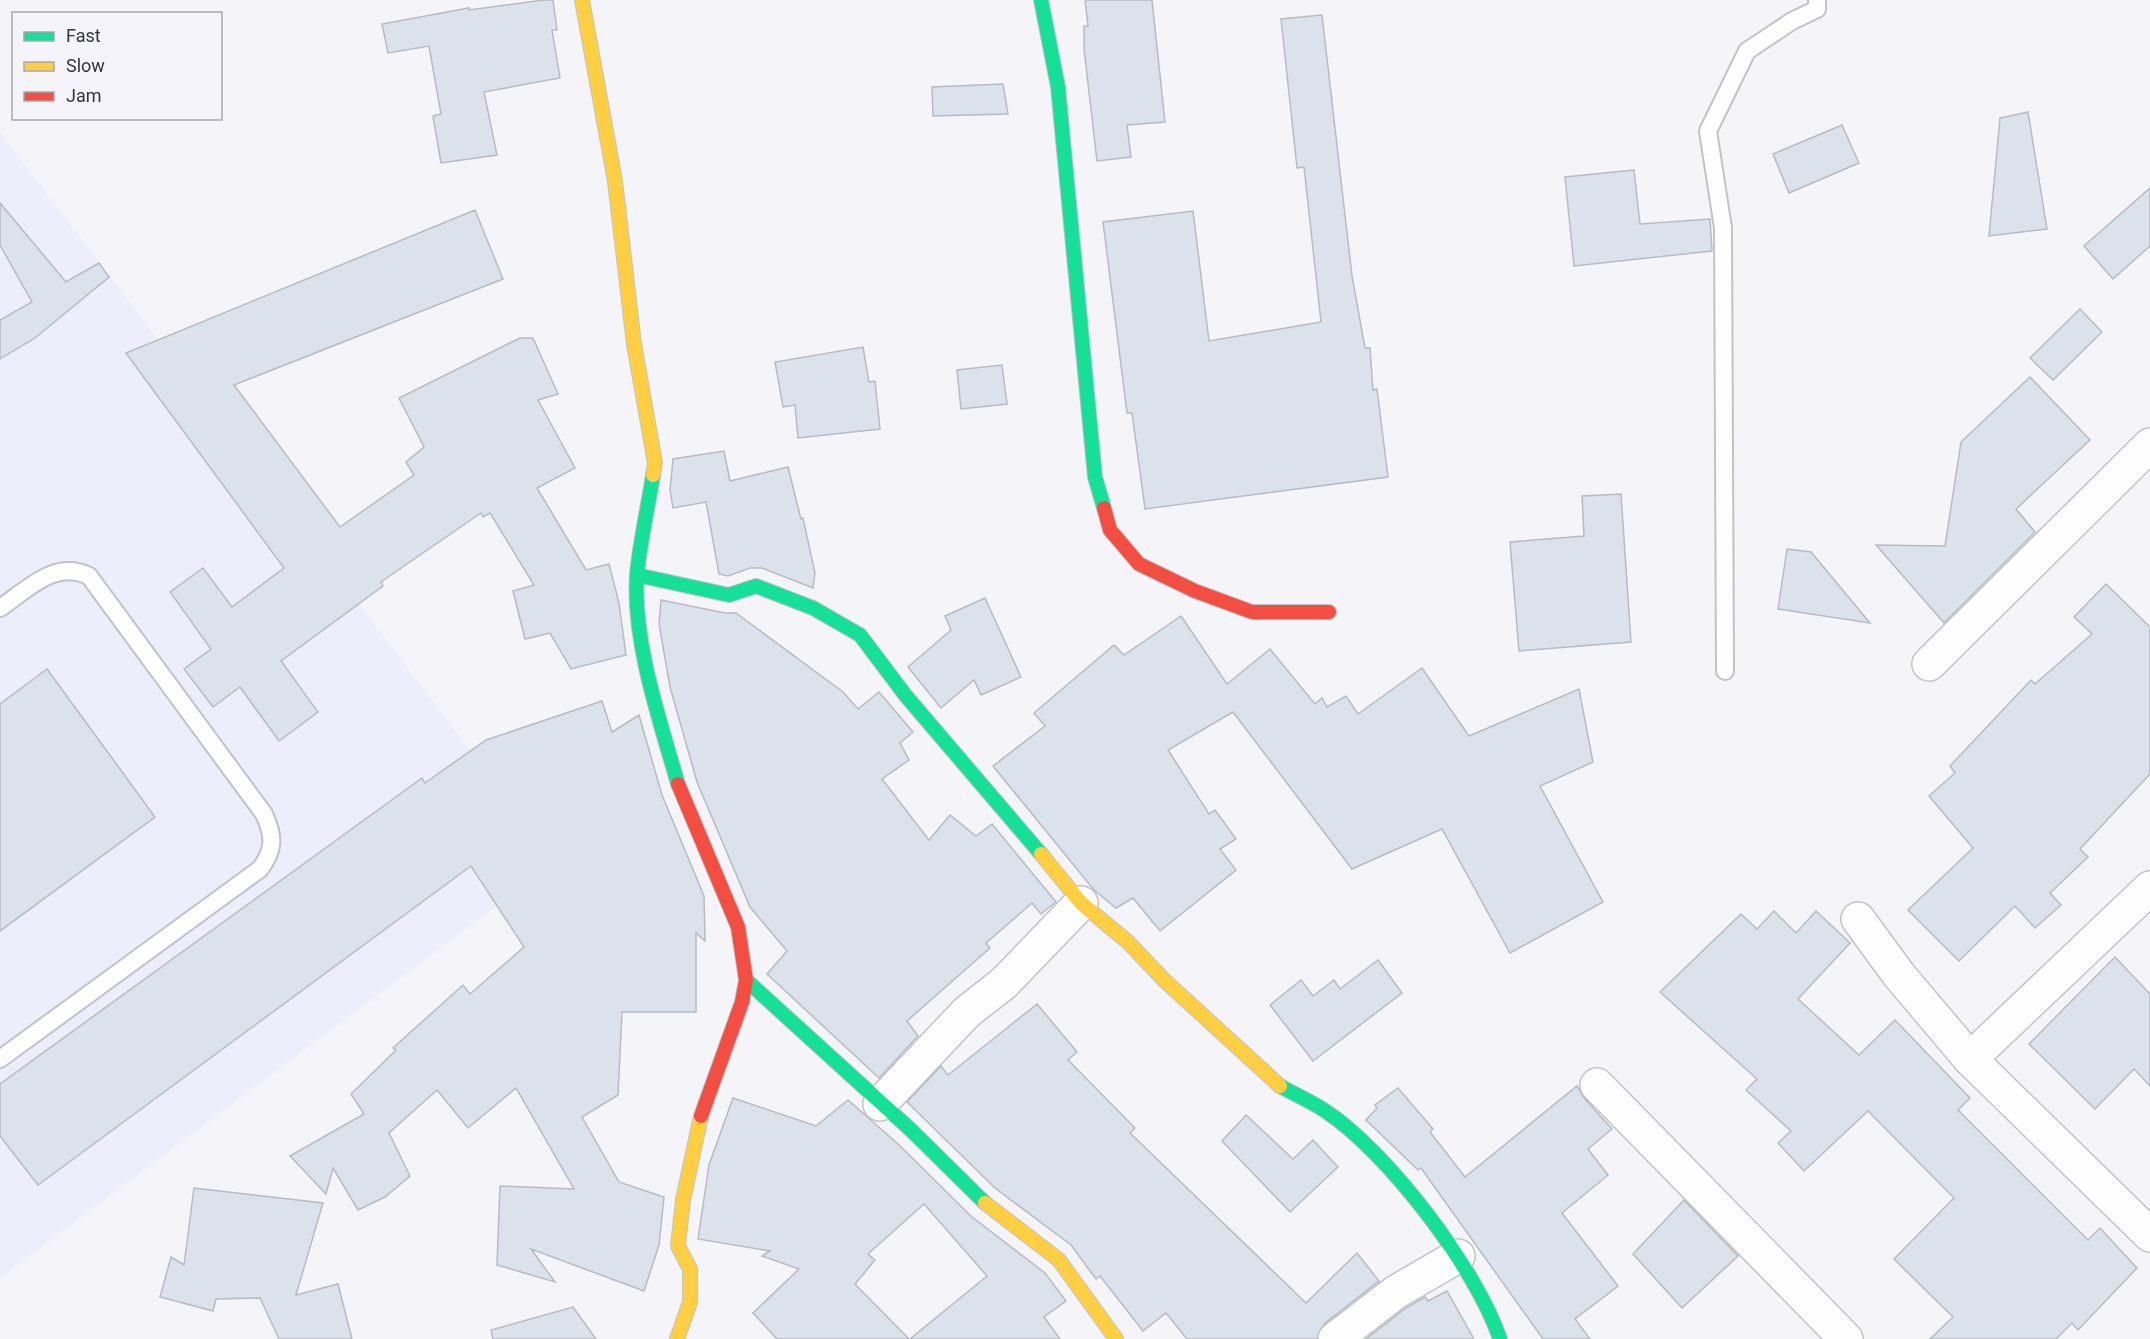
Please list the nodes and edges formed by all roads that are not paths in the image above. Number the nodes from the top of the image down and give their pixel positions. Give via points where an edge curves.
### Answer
1 (582, 0) edge
2 (1041, 0) edge
3 (1817, 0) edge
4 (2150, 445) edge
5 (637, 575) junction
6 (0, 608) edge
7 (1329, 612) dead end
8 (1929, 664) dead end
9 (1725, 671) dead end
10 (2150, 888) edge
11 (1081, 903) junction
12 (1858, 919) dead end
13 (746, 980) junction
14 (0, 1059) edge
15 (1970, 1059) junction
16 (1597, 1085) dead end
17 (879, 1104) junction
18 (2150, 1235) edge
19 (1458, 1256) junction
20 (677, 1339) edge
21 (1116, 1339) edge
22 (1335, 1339) edge
23 (1500, 1339) edge
24 (1846, 1339) edge

1 - 5 street via 615,181 634,344 655,463
2 - 7 street via 1058,87 1095,477 1110,530 1139,564 1195,591 1252,612
3 - 9 lane via 1817,9 1747,51 1708,131 1723,228
4 - 8 street
5 - 11 street via 729,595 756,586 813,608 860,636
5 - 13 street via 638,616 652,691 679,788 738,927
6 - 14 lane via 63,569 88,576 264,814 274,843 260,869
10 - 15 street
11 - 17 street via 1004,983 967,1012
11 - 19 street via 1128,942 1279,1085 1325,1111 1380,1158
12 - 15 street
13 - 17 street
13 - 20 street via 742,1002 699,1121 683,1200 678,1246 690,1269 690,1302
15 - 18 street
16 - 24 street
17 - 21 street via 911,1130 983,1202 1059,1260
19 - 22 street via 1396,1292
19 - 23 street via 1492,1315

